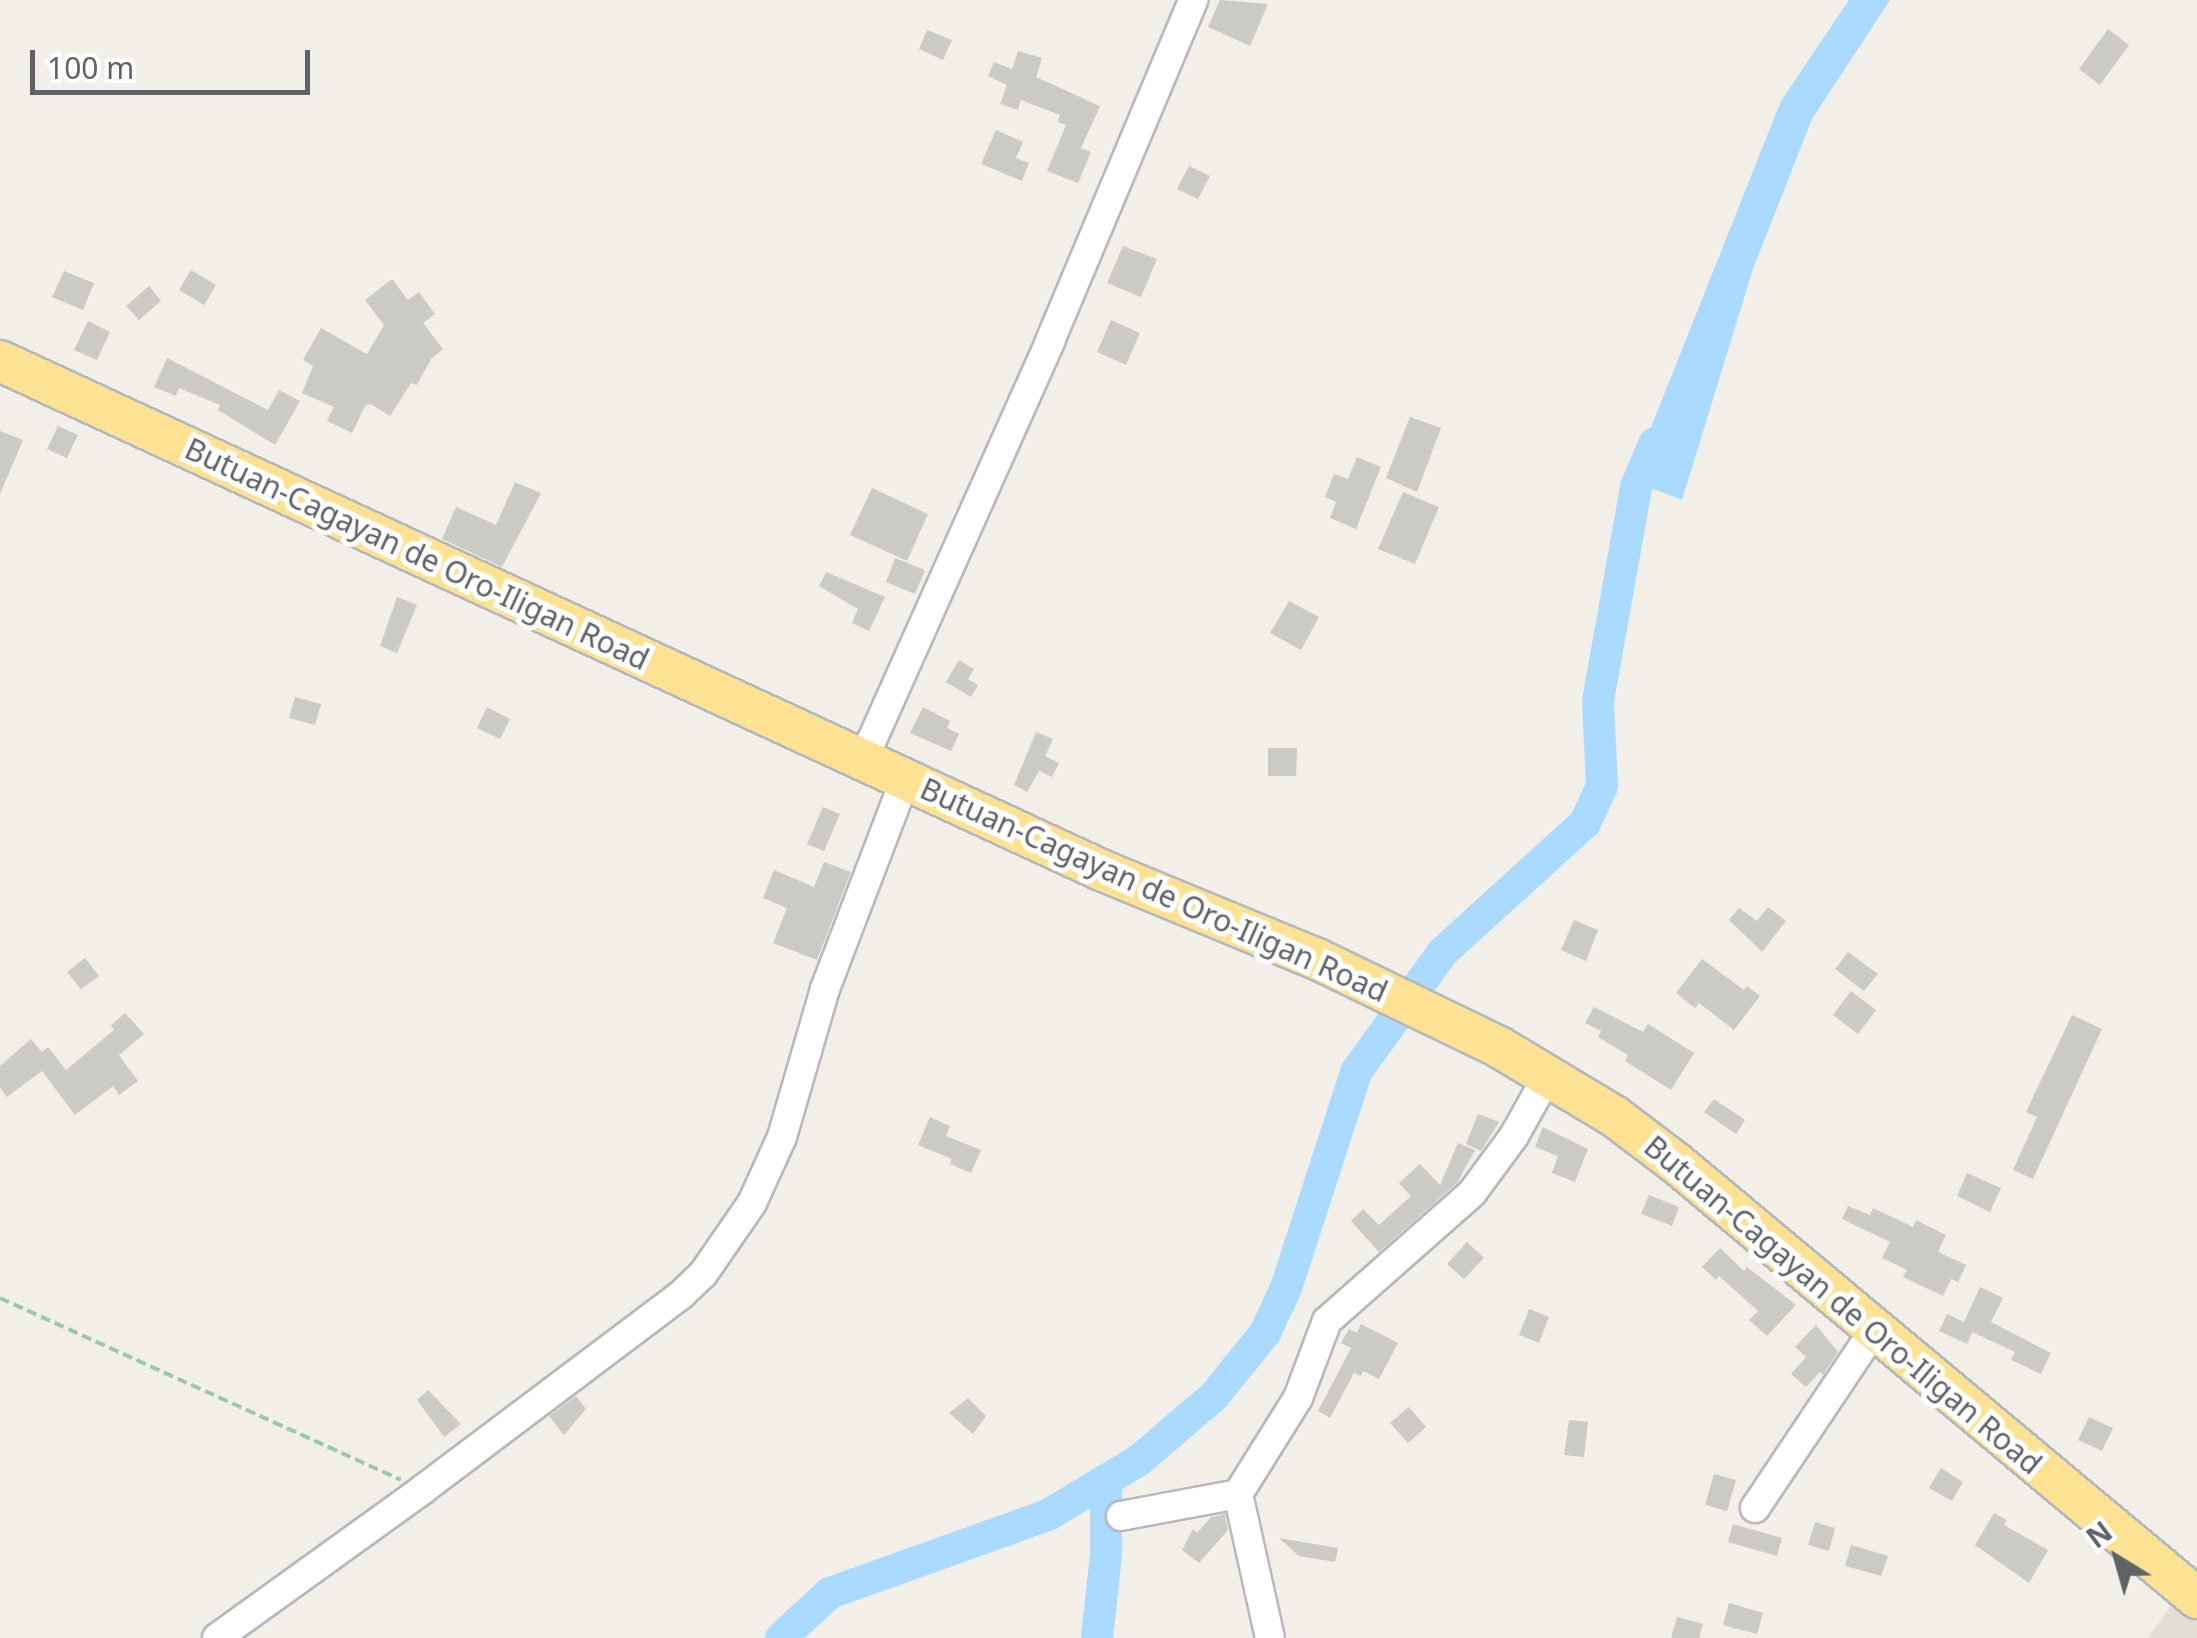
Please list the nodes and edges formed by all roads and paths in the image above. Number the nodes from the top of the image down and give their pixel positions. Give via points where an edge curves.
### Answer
1 (1193, 0) edge
2 (0, 360) edge
3 (864, 760) junction
4 (905, 779) junction
5 (1547, 1077) junction
6 (0, 1298) edge
7 (1875, 1330) junction
8 (422, 1490) junction
9 (1238, 1494) junction
10 (1755, 1508) dead end
11 (1121, 1516) dead end
12 (2197, 1598) edge
13 (217, 1638) edge
14 (1270, 1638) edge

1 - 3 street
2 - 3 highway, Butuan-Cagayan de Oro-Iligan Road
3 - 4 highway, Butuan-Cagayan de Oro-Iligan Road
4 - 5 highway, Butuan-Cagayan de Oro-Iligan Road via 1315,958
4 - 8 street via 824,989 782,1137 729,1240 682,1294
5 - 7 highway, Butuan-Cagayan de Oro-Iligan Road via 1676,1163
5 - 9 street via 1472,1193 1327,1322 1298,1398
6 - 8 path
7 - 10 street
7 - 12 highway, Butuan-Cagayan de Oro-Iligan Road
8 - 13 street
9 - 11 street
9 - 14 street

